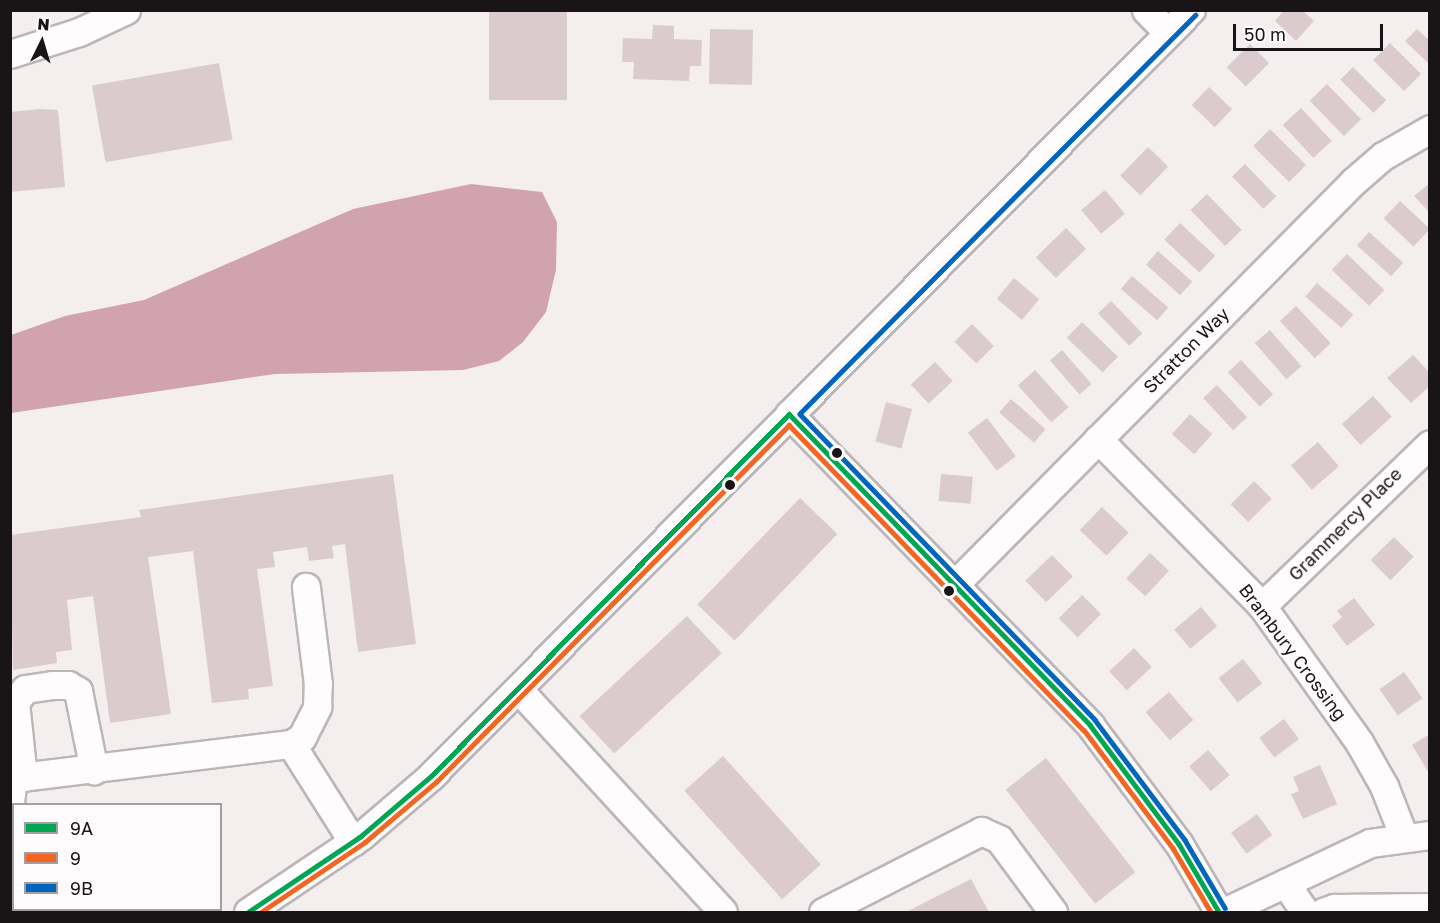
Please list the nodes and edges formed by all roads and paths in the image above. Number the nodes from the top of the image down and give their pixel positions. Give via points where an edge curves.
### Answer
1 (126, 10) edge
2 (1146, 10) edge
3 (1191, 10) edge
4 (1168, 33) junction
5 (10, 54) edge
6 (1430, 129) edge
7 (789, 414) junction
8 (1098, 439) junction
9 (1430, 444) edge
10 (954, 585) junction
11 (306, 587) dead end
12 (1262, 606) junction
13 (519, 690) junction
14 (291, 744) junction
15 (94, 770) junction
16 (23, 777) junction
17 (10, 802) edge
18 (1417, 836) edge
19 (352, 842) junction
20 (1285, 883) junction
21 (1430, 907) edge
22 (248, 912) edge
23 (723, 912) edge
24 (823, 912) edge
25 (1053, 912) edge
26 (1219, 912) edge
27 (1224, 912) edge
28 (1305, 912) edge
29 (1323, 912) edge

1 - 5 street via 79,32
2 - 4 street
3 - 4 street
4 - 7 street
6 - 8 street, Stratton Way via 1383,156 1354,181
7 - 10 street
7 - 13 street
8 - 10 street, Stratton Way
8 - 12 street, Brambury Crossing
9 - 12 street, Grammercy Place
10 - 26 street via 1090,725 1179,844
11 - 14 street via 318,707 302,737
12 - 18 street, Brambury Crossing via 1359,742
13 - 19 street via 431,776
13 - 23 street
14 - 15 street
14 - 19 street
15 - 16 street
15 - 16 street via 78,691 68,685 52,685 25,689 15,702
16 - 17 street via 13,778
18 - 20 street via 1370,843
19 - 22 street
20 - 27 street
20 - 28 street
21 - 29 street via 1334,908
24 - 25 street via 981,831 999,839

